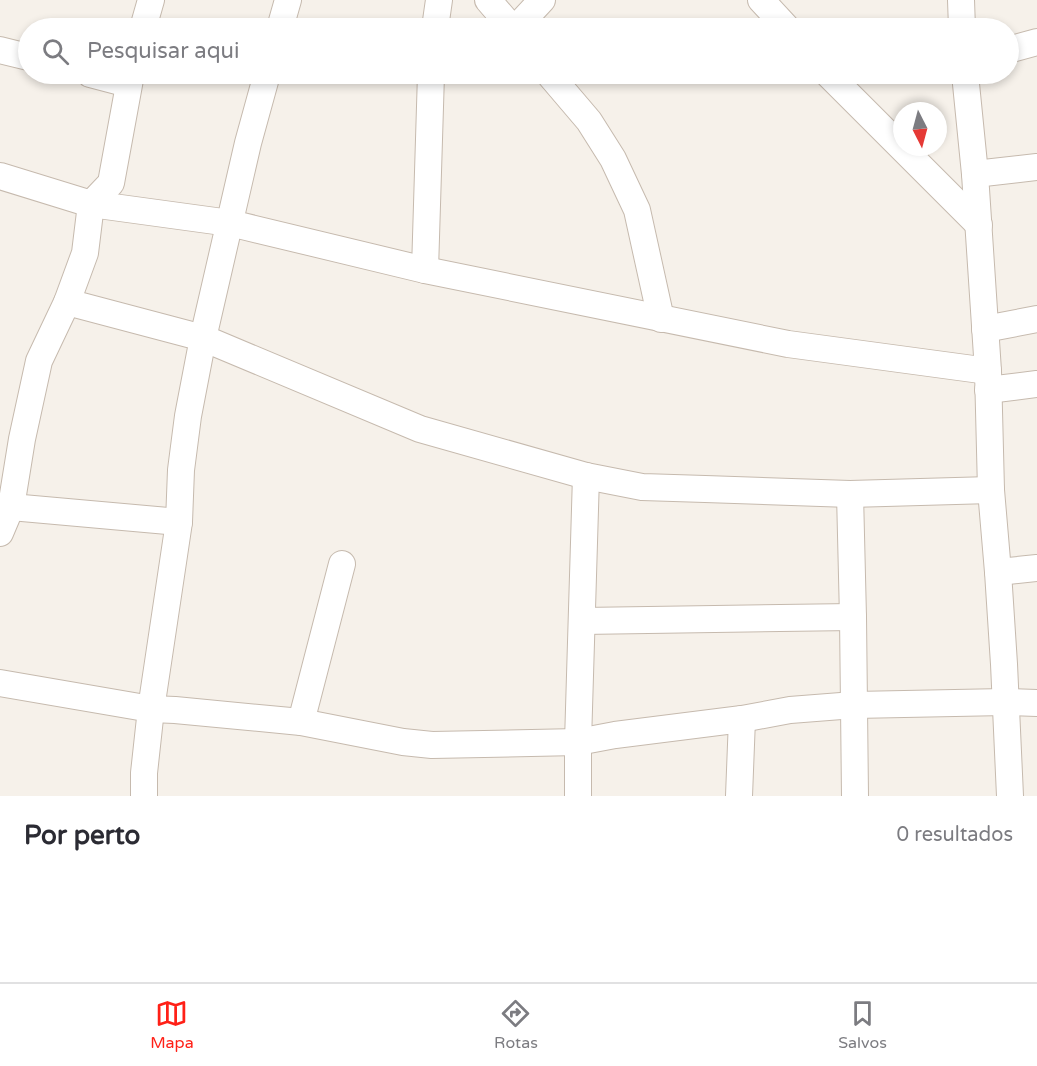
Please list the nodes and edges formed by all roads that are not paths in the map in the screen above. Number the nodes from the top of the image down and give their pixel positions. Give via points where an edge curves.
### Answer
1 (151, 0) edge
2 (288, 0) edge
3 (439, 0) edge
4 (488, 0) edge
5 (542, 0) edge
6 (761, 0) edge
7 (961, 0) edge
8 (146, 18) edge
9 (283, 18) edge
10 (436, 18) edge
11 (505, 18) edge
12 (524, 18) edge
13 (778, 18) edge
14 (962, 18) edge
15 (1037, 42) edge
16 (1019, 47) edge
17 (0, 50) edge
18 (18, 54) edge
19 (129, 84) edge
20 (264, 84) edge
21 (430, 84) edge
22 (558, 84) edge
23 (838, 84) edge
24 (966, 84) edge
25 (1037, 167) edge
26 (975, 174) junction
27 (0, 176) edge
28 (92, 204) junction
29 (230, 223) junction
30 (979, 225) junction
31 (425, 270) junction
32 (67, 302) junction
33 (662, 319) junction
34 (1037, 319) edge
35 (985, 329) junction
36 (203, 338) junction
37 (988, 380) junction
38 (1037, 384) edge
39 (586, 476) junction
40 (991, 490) junction
41 (850, 494) junction
42 (11, 507) junction
43 (179, 522) junction
44 (0, 533) edge
45 (342, 564) dead end
46 (1037, 568) edge
47 (998, 572) junction
48 (854, 617) junction
49 (582, 621) junction
50 (0, 683) edge
51 (1005, 702) junction
52 (1037, 703) edge
53 (854, 705) junction
54 (151, 709) junction
55 (742, 719) junction
56 (301, 722) junction
57 (578, 742) junction
58 (144, 796) edge
59 (578, 796) edge
60 (739, 796) edge
61 (855, 796) edge
62 (1010, 796) edge

1 - 8 street
2 - 9 street
3 - 10 street
4 - 11 street
5 - 12 street
6 - 13 street
7 - 14 street
15 - 16 street
17 - 18 street
19 - 28 street via 111,183
20 - 29 street
21 - 31 street
22 - 33 street via 589,121 638,210
23 - 30 street
24 - 26 street
25 - 26 street
26 - 30 street
27 - 28 street
28 - 29 street
28 - 32 street via 85,253
29 - 31 street
29 - 36 street
30 - 35 street
31 - 33 street
32 - 36 street
32 - 42 street via 39,362
33 - 37 street
34 - 35 street
35 - 37 street
36 - 39 street via 420,429
36 - 43 street via 183,448
37 - 38 street
37 - 40 street
39 - 41 street via 642,487
39 - 49 street
40 - 41 street
40 - 47 street
41 - 48 street
42 - 43 street
42 - 44 street
43 - 54 street
45 - 56 street
46 - 47 street
47 - 51 street
48 - 49 street
48 - 53 street
49 - 57 street
50 - 54 street
51 - 52 street
51 - 53 street
51 - 62 street
53 - 55 street
53 - 61 street
54 - 56 street
54 - 58 street
55 - 57 street
55 - 60 street
56 - 57 street via 432,745
57 - 59 street

